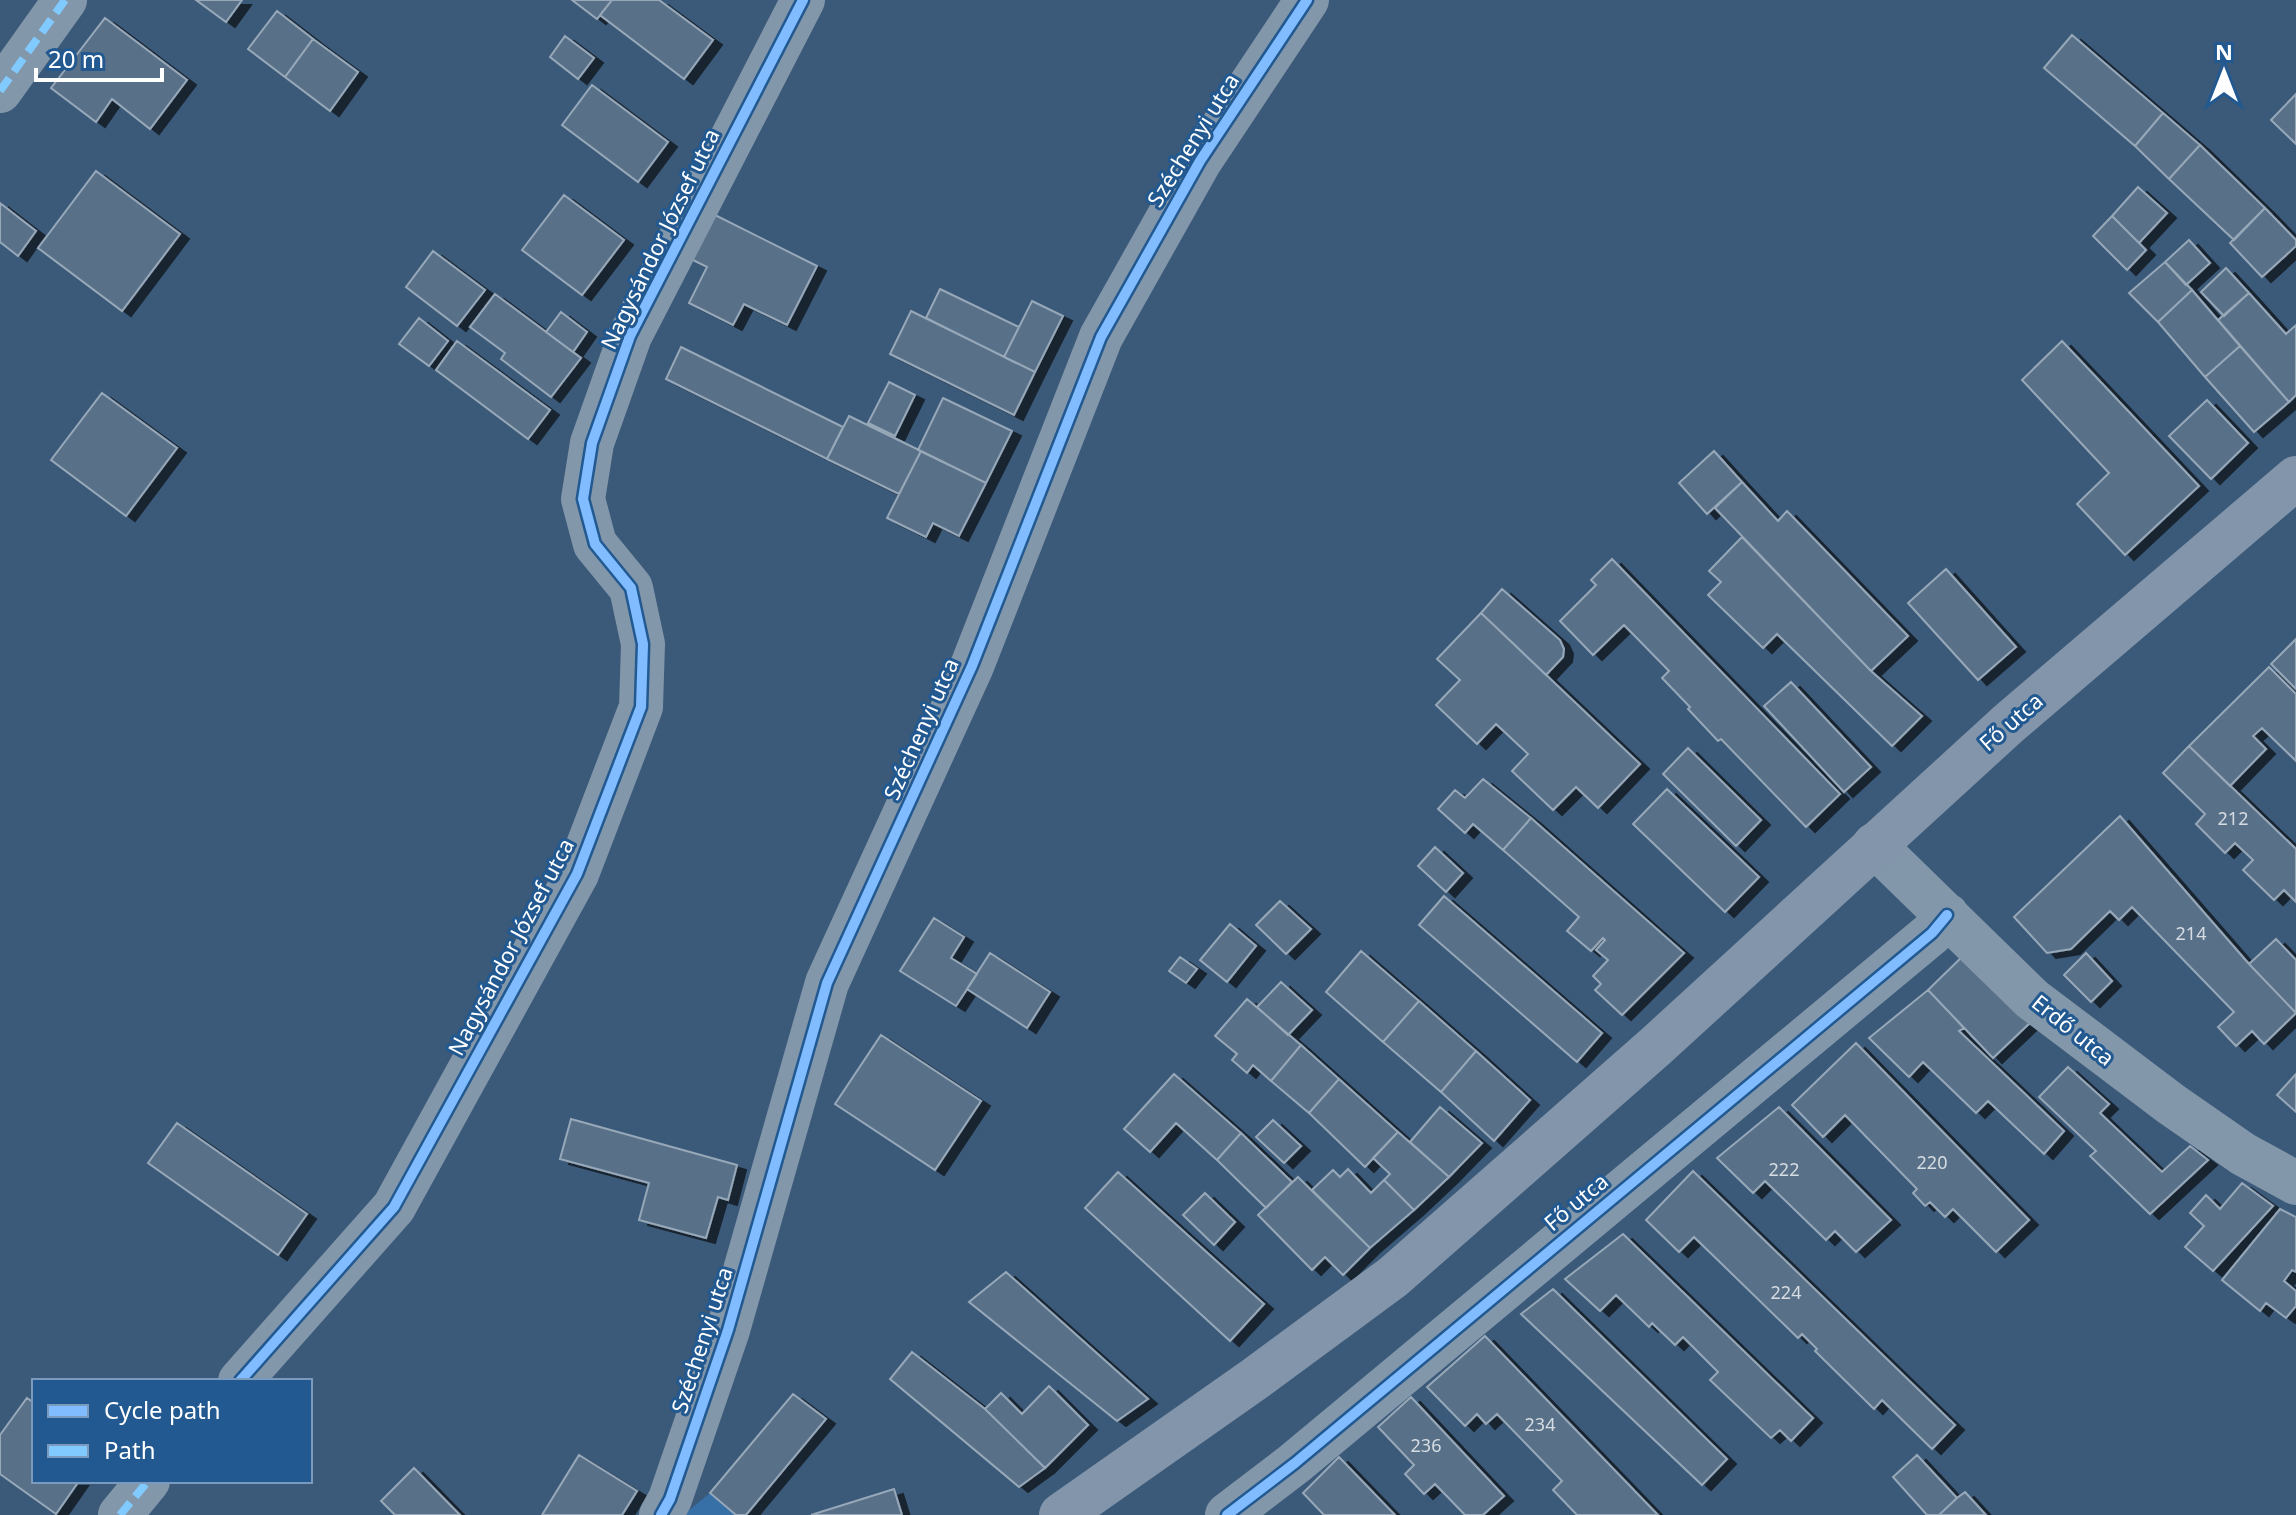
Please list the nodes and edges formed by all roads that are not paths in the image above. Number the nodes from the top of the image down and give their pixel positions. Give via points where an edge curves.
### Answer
1 (65, 0) edge
2 (803, 0) edge
3 (1307, 0) edge
4 (0, 91) edge
5 (2296, 478) edge
6 (1874, 845) junction
7 (1947, 915) junction
8 (2296, 1183) edge
9 (242, 1379) edge
10 (146, 1483) edge
11 (120, 1515) edge
12 (661, 1515) edge
13 (1061, 1515) edge
14 (1227, 1515) edge

1 - 4 street
2 - 9 street, Nagysándor József utca via 630,336 592,443 583,499 595,544 631,588 643,644 641,707 577,874 394,1207
3 - 12 street, Széchenyi utca via 1200,161 1101,337 972,666 827,983 728,1330
5 - 6 main road, Fő utca
6 - 7 street, Erdő utca
6 - 13 main road, Fő utca via 1393,1277
7 - 8 street, Erdő utca via 2032,999 2135,1079 2243,1154
7 - 14 street, Fő utca via 1932,933
10 - 11 street

